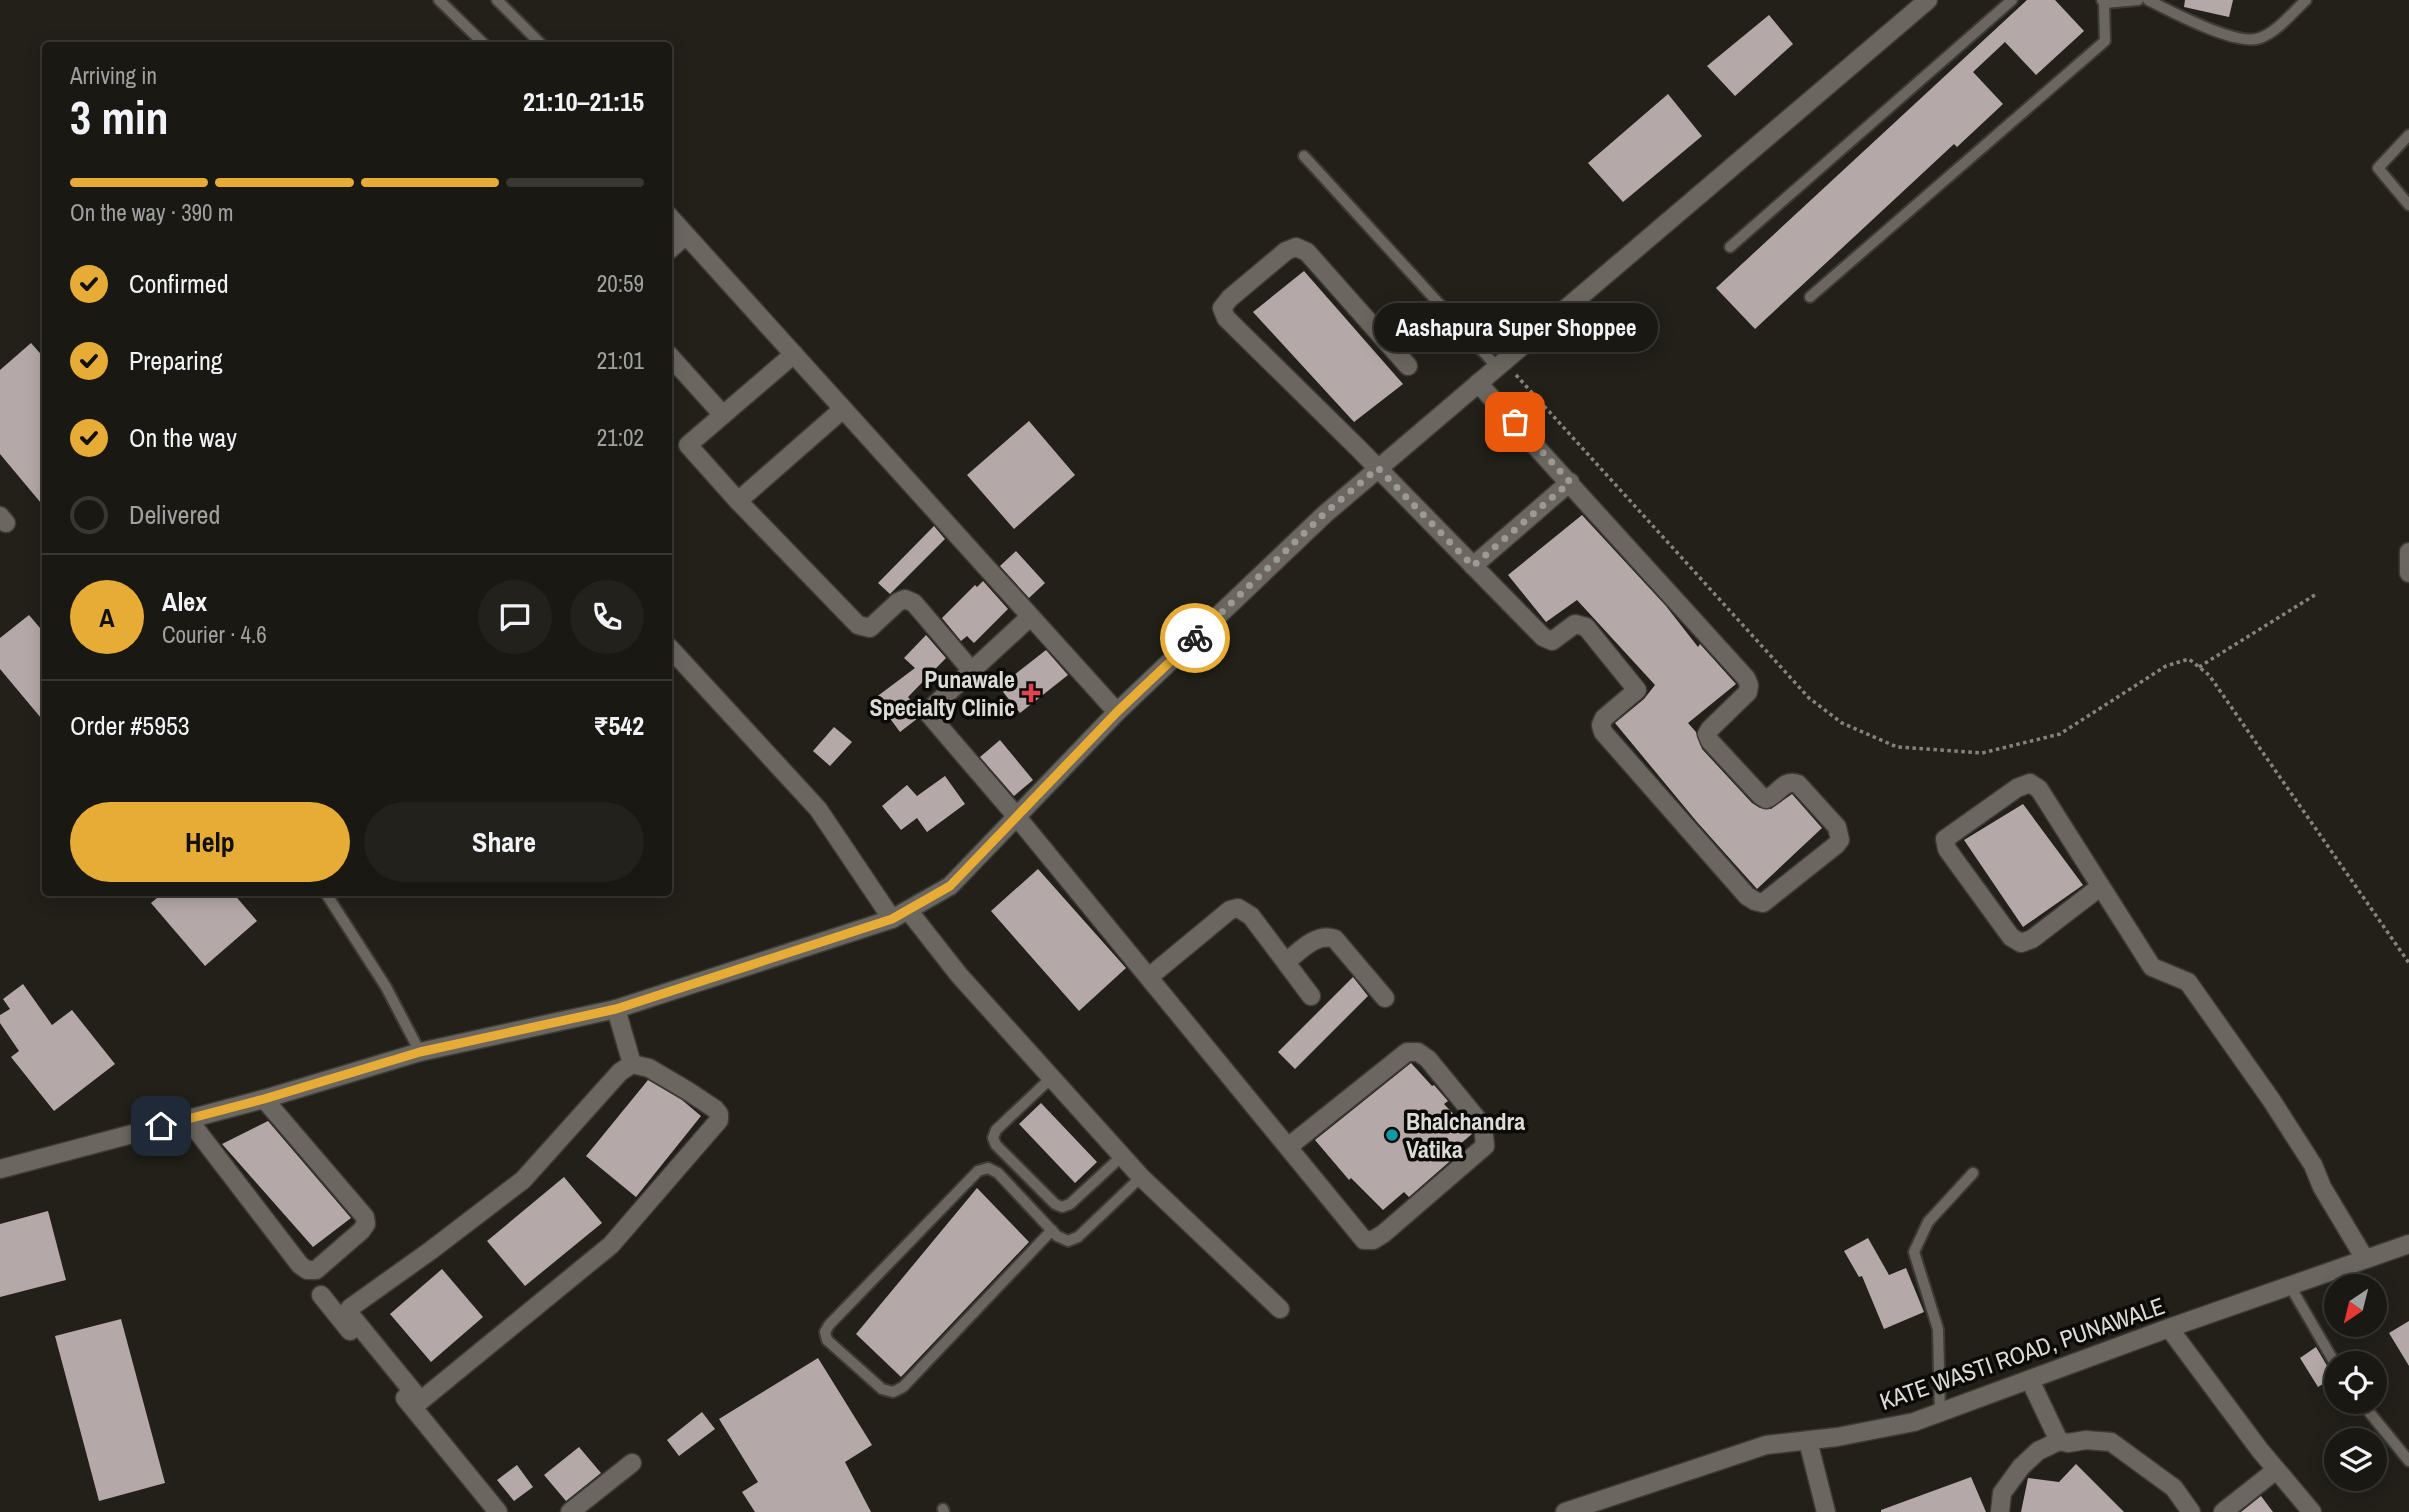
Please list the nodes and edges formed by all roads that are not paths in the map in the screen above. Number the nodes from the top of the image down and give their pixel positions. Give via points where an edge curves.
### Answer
1 (439, 0) edge
2 (497, 0) edge
3 (1928, 0) edge
4 (2012, 0) edge
5 (2138, 0) edge
6 (2148, 0) edge
7 (2306, 0) edge
8 (2103, 1) edge
9 (482, 42) edge
10 (539, 42) edge
11 (2409, 135) edge
12 (1304, 156) dead end
13 (2409, 205) edge
14 (672, 219) edge
15 (686, 235) junction
16 (672, 247) edge
17 (1730, 247) dead end
18 (1810, 297) dead end
19 (794, 354) junction
20 (672, 358) edge
21 (1500, 364) junction
22 (1408, 366) dead end
23 (1478, 383) junction
24 (843, 409) junction
25 (723, 415) junction
26 (1378, 468) junction
27 (1570, 482) junction
28 (738, 501) junction
29 (2409, 552) edge
30 (1473, 566) junction
31 (2409, 573) edge
32 (1030, 617) junction
33 (672, 650) edge
34 (972, 671) junction
35 (1117, 712) junction
36 (1017, 817) junction
37 (2100, 887) junction
38 (328, 896) edge
39 (908, 909) junction
40 (892, 919) junction
41 (1286, 962) junction
42 (1149, 977) junction
43 (1311, 996) dead end
44 (1385, 998) dead end
45 (616, 1009) junction
46 (420, 1052) junction
47 (632, 1064) junction
48 (1051, 1078) junction
49 (264, 1099) junction
50 (188, 1119) junction
51 (1288, 1147) junction
52 (1122, 1156) junction
53 (0, 1169) edge
54 (1973, 1173) dead end
55 (1141, 1177) junction
56 (1052, 1230) junction
57 (2409, 1244) edge
58 (2365, 1259) junction
59 (2290, 1286) junction
60 (321, 1295) dead end
61 (1280, 1309) dead end
62 (2169, 1328) junction
63 (2328, 1351) edge
64 (2030, 1380) junction
65 (416, 1404) junction
66 (1940, 1413) junction
67 (2371, 1414) edge
68 (1808, 1441) junction
69 (2059, 1441) junction
70 (2409, 1461) edge
71 (632, 1463) dead end
72 (2276, 1470) junction
73 (498, 1512) edge
74 (570, 1512) edge
75 (1565, 1512) edge
76 (1826, 1512) edge
77 (2000, 1512) edge
78 (2192, 1512) edge
79 (2223, 1512) edge
80 (2312, 1512) edge

1 - 9 lane
2 - 10 lane
3 - 21 street
4 - 17 lane
5 - 8 lane
6 - 7 lane via 2210,30 2258,39
8 - 18 lane via 2105,41
11 - 13 lane via 2378,168
12 - 21 lane
14 - 15 street
15 - 16 street
15 - 19 street
19 - 24 street
19 - 25 street
20 - 25 street
21 - 23 street
22 - 26 street via 1307,252 1296,247 1222,307 1226,318
23 - 26 street
23 - 27 street
24 - 28 street
24 - 32 street
25 - 28 street via 688,446
26 - 30 street
26 - 35 street
27 - 30 street
27 - 30 street via 1749,685 1748,692 1710,729 1710,741 1766,799 1787,783 1798,783 1837,827 1840,840 1836,845 1763,903 1746,896 1603,732 1604,718 1636,692 1635,685 1586,627 1575,624 1557,639 1547,640
28 - 34 street via 858,625 870,628 905,599 914,603
29 - 31 street
32 - 34 street
32 - 35 street
33 - 40 street via 818,809
34 - 36 street via 928,712
35 - 36 street
36 - 39 street via 950,886
36 - 42 street
37 - 37 street via 2039,789 2030,783 1945,839 1947,849 2011,936 2021,943
37 - 58 street via 2152,967 2188,982 2313,1165
38 - 46 lane via 386,987
39 - 40 street
39 - 48 street via 959,975
40 - 45 street
41 - 42 street via 1251,916 1238,908
41 - 43 street
41 - 44 street via 1318,938 1335,939
42 - 51 street
45 - 46 street
45 - 47 street
46 - 49 street
47 - 65 street via 523,1180 350,1308 350,1317
47 - 65 street via 649,1068 715,1108 719,1120 611,1245
48 - 52 street
48 - 52 lane via 996,1130 996,1145 1062,1207
49 - 50 street
49 - 50 street via 365,1217 361,1231 316,1270 300,1265
50 - 53 street
51 - 51 street via 1364,1240 1373,1240 1485,1146 1485,1138 1483,1126 1428,1059 1407,1052
52 - 55 street
54 - 66 lane via 1928,1222 1914,1252 1938,1329
55 - 56 lane via 1078,1237 1068,1241
55 - 61 street
56 - 56 lane via 903,1387 893,1392 882,1389 827,1340 829,1325 978,1171 988,1168 998,1173
57 - 58 street, KATE WASTI ROAD, PUNAWALE
58 - 59 street, KATE WASTI ROAD, PUNAWALE
59 - 62 street, KATE WASTI ROAD, PUNAWALE
59 - 63 lane
60 - 65 street
62 - 64 street, KATE WASTI ROAD, PUNAWALE
62 - 72 street
64 - 66 street, KATE WASTI ROAD, PUNAWALE
64 - 69 street
65 - 73 street
66 - 68 street, KATE WASTI ROAD, PUNAWALE
67 - 70 lane
68 - 75 street, KATE WASTI ROAD, PUNAWALE via 1766,1445
68 - 76 street
69 - 77 street via 2038,1451 2021,1467 2002,1493
69 - 78 street via 2111,1442 2174,1488
71 - 74 street
72 - 79 street
72 - 80 street

